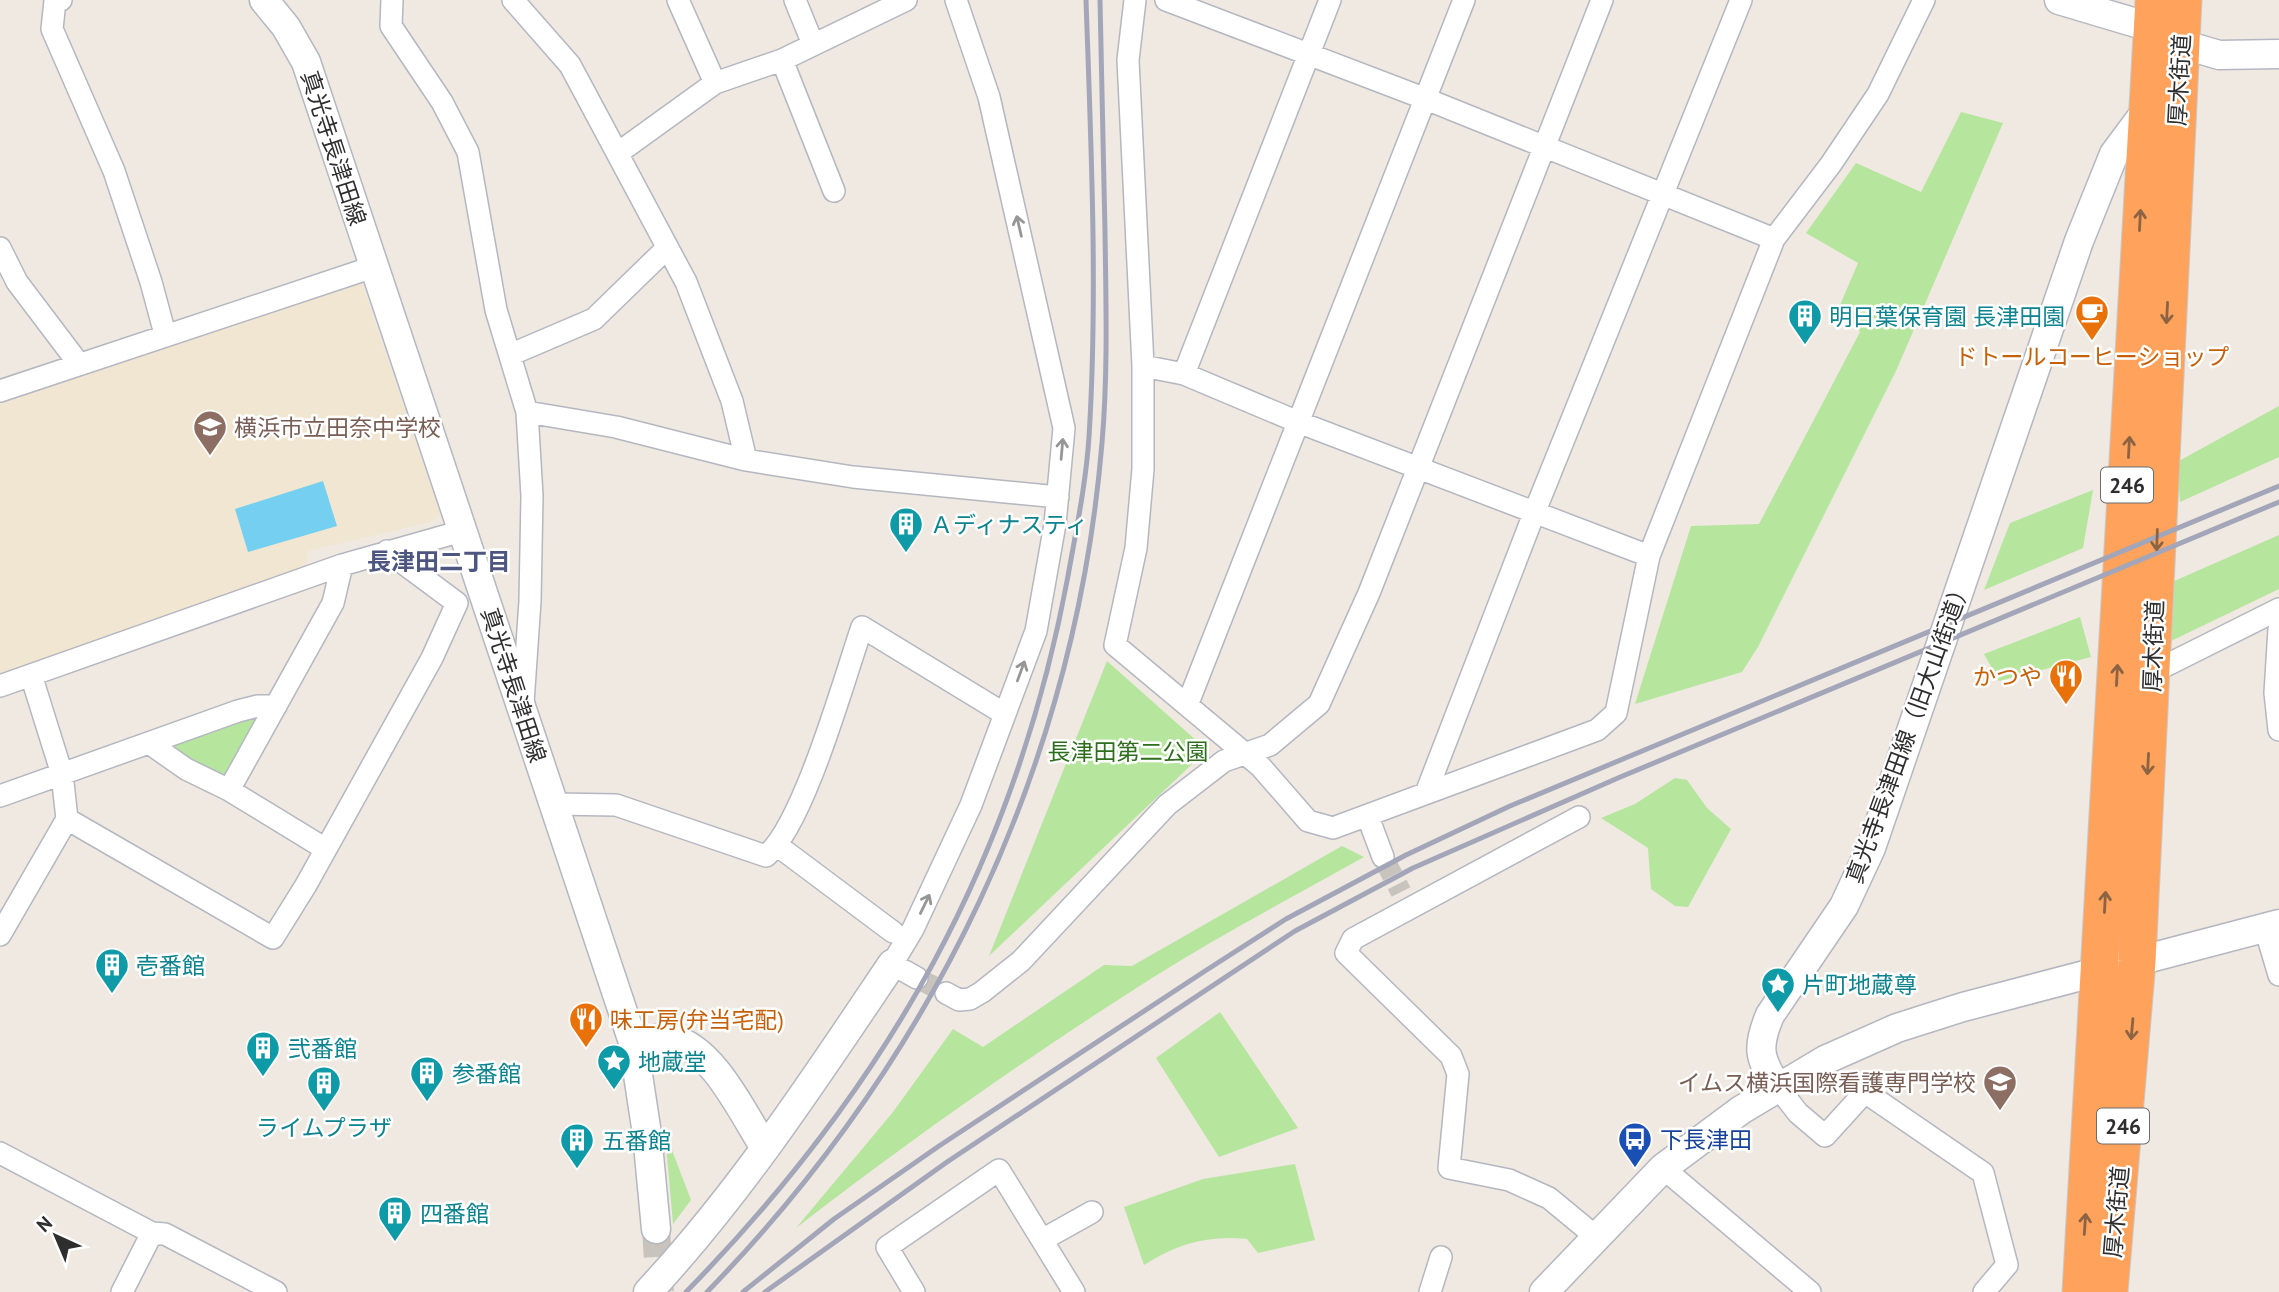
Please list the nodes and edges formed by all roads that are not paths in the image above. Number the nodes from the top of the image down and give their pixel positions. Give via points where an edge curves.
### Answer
1 (61, 0) edge
2 (264, 0) edge
3 (392, 0) edge
4 (513, 0) edge
5 (678, 0) edge
6 (795, 0) edge
7 (906, 0) edge
8 (956, 0) edge
9 (1135, 0) edge
10 (1166, 0) edge
11 (1330, 0) edge
12 (1465, 0) edge
13 (1602, 0) edge
14 (1741, 0) edge
15 (1924, 0) edge
16 (2059, 0) edge
17 (2183, 0) edge
18 (1206, 6) edge
19 (2163, 24) edge
20 (813, 44) junction
21 (2279, 54) edge
22 (1308, 55) junction
23 (782, 60) junction
24 (715, 83) junction
25 (1426, 99) junction
26 (2146, 111) junction
27 (1544, 148) junction
28 (618, 153) junction
29 (834, 191) dead end
30 (1664, 195) junction
31 (1774, 239) junction
32 (666, 249) junction
33 (0, 250) edge
34 (373, 267) junction
35 (164, 334) junction
36 (512, 354) junction
37 (79, 364) junction
38 (1143, 366) junction
39 (1184, 373) junction
40 (0, 391) edge
41 (527, 411) junction
42 (1298, 422) junction
43 (746, 460) junction
44 (1417, 467) junction
45 (1058, 497) junction
46 (1535, 511) junction
47 (462, 531) junction
48 (387, 551) junction
49 (1649, 556) junction
50 (342, 565) junction
51 (2279, 609) edge
52 (2279, 629) edge
53 (2153, 672) junction
54 (32, 675) junction
55 (0, 686) edge
56 (1188, 703) junction
57 (276, 706) junction
58 (523, 709) junction
59 (1003, 713) junction
60 (2279, 730) edge
61 (149, 743) junction
62 (1245, 754) junction
63 (62, 774) junction
64 (229, 790) junction
65 (1426, 793) junction
66 (0, 796) edge
67 (554, 804) junction
68 (1368, 817) junction
69 (1579, 817) dead end
70 (67, 819) junction
71 (778, 846) junction
72 (324, 848) junction
73 (1382, 857) tunnel mouth
74 (2272, 926) edge
75 (893, 932) dead end
76 (0, 934) edge
77 (2137, 961) junction
78 (892, 964) junction
79 (2101, 970) junction
80 (2279, 975) edge
81 (917, 978) tunnel mouth
82 (946, 993) tunnel mouth
83 (633, 1042) junction
84 (1777, 1086) junction
85 (765, 1148) junction
86 (0, 1153) edge
87 (1663, 1168) junction
88 (1092, 1212) dead end
89 (656, 1228) tunnel mouth
90 (152, 1233) junction
91 (1595, 1236) junction
92 (1042, 1240) junction
93 (1441, 1257) dead end
94 (122, 1292) edge
95 (276, 1292) edge
96 (648, 1292) edge
97 (914, 1292) edge
98 (1074, 1292) edge
99 (1430, 1292) edge
100 (1544, 1292) edge
101 (1810, 1292) edge
102 (1984, 1292) edge
103 (2081, 1292) edge
104 (2109, 1292) edge

1 - 35 street via 55,1 52,29 114,171
2 - 34 main road, 真光寺長津田線 via 306,62
3 - 36 street via 391,26 442,102 468,152 496,310
4 - 28 street via 570,65
5 - 24 street
6 - 20 street
7 - 20 street
45 -> 8 street via 1064,428 989,97
9 - 38 street via 1128,60
10 - 18 street
11 - 22 street
12 - 25 street
13 - 27 street
14 - 30 street
15 - 31 street via 1878,94
16 - 19 main road
17 - 19 highway, 厚木街道 / 246
18 - 22 street
19 - 21 main road via 2219,55
19 - 26 highway, 厚木街道 / 246
19 -> 53 highway, 厚木街道 / 246 via 2160,449
20 - 23 street
22 - 25 street
22 - 39 street
23 - 24 street
23 - 29 street
24 - 28 street
25 - 27 street
25 - 42 street
79 -> 26 highway, 厚木街道 / 246
26 - 84 main road, 真光寺長津田線（旧大山街道） via 2114,154 2079,241 1871,848 1844,906 1769,1015 1762,1033 1760,1054
27 - 30 street
27 - 44 street
28 - 32 street
30 - 31 street
30 - 46 street
31 - 49 street
32 - 36 street via 594,319
32 - 43 street via 705,326 732,401
33 - 37 street via 17,282
34 - 35 street
34 - 47 main road, 真光寺長津田線
35 - 37 street
36 - 41 street
37 - 40 street
38 - 39 street
38 - 56 street via 1143,469 1136,548 1115,645
39 - 42 street
41 - 43 street via 616,427
41 - 58 street via 532,509
42 - 44 street
42 - 56 street
43 - 45 street via 853,477
44 - 46 street
44 - 62 street via 1369,593 1319,704 1270,745
59 -> 45 street via 1036,631
46 - 49 street
46 - 65 street
47 - 48 street
47 - 58 main road, 真光寺長津田線
48 - 50 street
48 - 72 street via 457,603 432,658
49 - 65 street via 1616,713 1597,730
50 - 54 street
50 - 57 street via 333,603
51 - 53 street
52 - 60 street via 2275,693
53 -> 77 highway, 厚木街道 / 246
54 - 55 street
54 - 63 street
56 - 62 street
57 - 61 street via 238,711
57 - 64 street
58 - 67 main road, 真光寺長津田線
59 - 71 street via 862,627 804,791
78 -> 59 street via 952,849
61 - 63 street
61 - 64 street via 186,769
62 - 68 street via 1308,821 1333,828
62 - 82 street via 1201,776 1167,805 1011,969 970,999 959,1000
63 - 66 street
63 - 70 street
64 - 72 street
65 - 68 street
67 - 71 street via 616,805 766,856
67 - 83 main road, 真光寺長津田線
68 - 73 street
69 - 91 street via 1405,900 1353,939 1346,953 1451,1056 1458,1081 1449,1168 1509,1180 1549,1198
70 - 72 street via 273,938
70 - 76 street
71 - 75 street
74 - 77 main road
74 - 80 street
77 - 79 main road
77 -> 104 highway, 厚木街道 / 246
78 - 81 street
78 - 85 main road
79 - 84 main road via 1897,1028
103 -> 79 highway, 厚木街道 / 246
83 - 85 main road via 669,1038 690,1045 709,1062
83 - 89 main road, 真光寺長津田線
84 - 87 main road
84 - 102 street via 1798,1113 1825,1136 1865,1092 1983,1174 2007,1265
85 - 96 main road
86 - 90 street
87 - 91 main road
87 - 101 street
88 - 92 street
90 - 94 street
90 - 95 street via 165,1234
91 - 100 main road
92 - 97 street via 999,1170 887,1247
92 - 98 street
93 - 99 street

